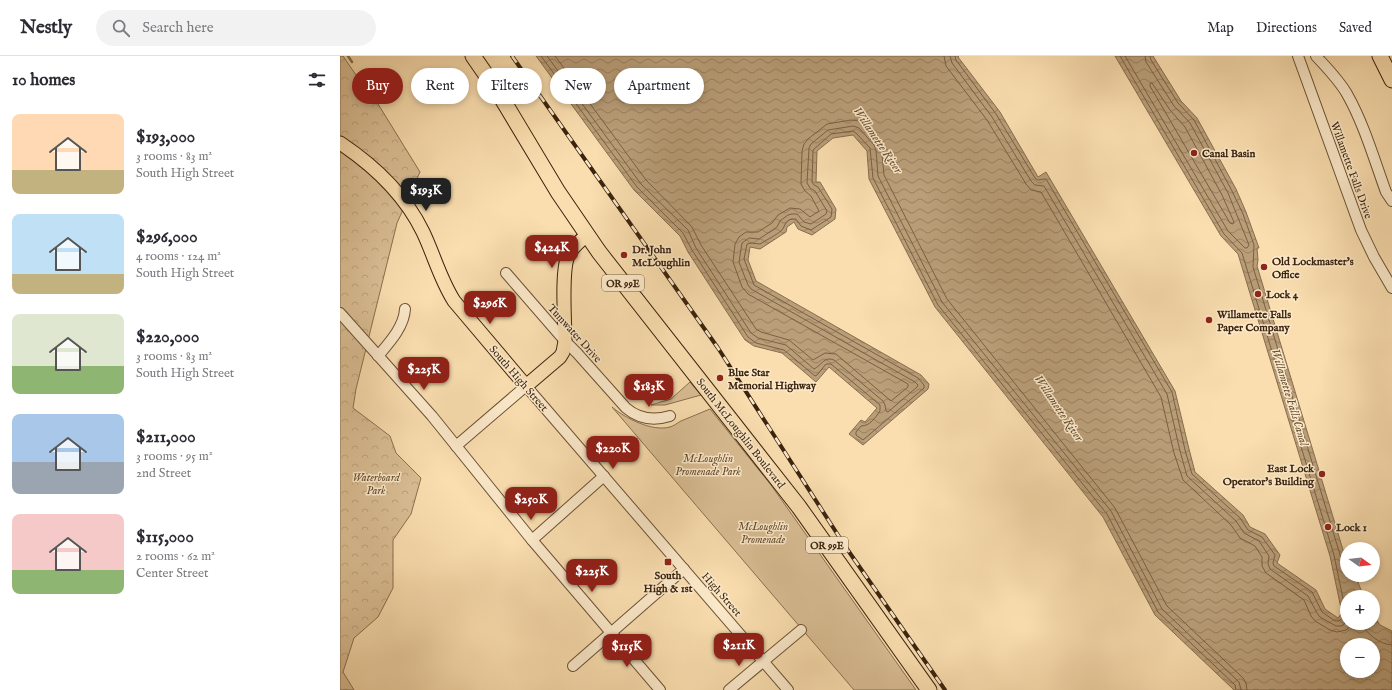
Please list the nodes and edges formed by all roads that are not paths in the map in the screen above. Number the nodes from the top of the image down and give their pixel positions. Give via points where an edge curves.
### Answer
1 (473, 56) edge
2 (1298, 56) edge
3 (1316, 56) edge
4 (1380, 56) edge
5 (1392, 80) edge
6 (340, 143) edge
7 (1392, 201) edge
8 (587, 235) junction
9 (506, 273) dead end
10 (1392, 288) edge
11 (405, 309) dead end
12 (340, 312) edge
13 (565, 341) junction
14 (378, 356) junction
15 (526, 386) junction
16 (670, 416) dead end
17 (456, 446) junction
18 (604, 476) junction
19 (532, 540) junction
20 (684, 569) junction
21 (801, 630) dead end
22 (611, 632) junction
23 (764, 662) junction
24 (573, 666) dead end
25 (660, 690) edge
26 (729, 690) edge
27 (788, 690) edge
28 (929, 690) edge

1 - 8 highway, South McLoughlin Boulevard / OR 99E via 498,92 548,178
2 - 10 street, Willamette Falls Drive via 1361,230
3 - 7 street via 1338,81 1354,107 1386,192
4 - 5 highway
6 - 15 main road, South High Street via 377,172 403,201 420,226 454,301
8 - 13 main road via 567,257 564,274
8 - 28 highway, South McLoughlin Boulevard / OR 99E via 621,282 794,501
9 - 13 street, Tumwater Drive
11 - 14 street via 397,331
12 - 14 street
13 - 15 main road via 560,357
13 - 16 street, Tumwater Drive via 631,412 655,420
14 - 17 street
15 - 17 street
15 - 18 street, South High Street
17 - 19 street
18 - 19 street
18 - 20 street, South High Street
19 - 22 street
20 - 22 street
20 - 23 street, High Street
21 - 23 street
22 - 24 street
22 - 25 street
23 - 26 street
23 - 27 street, High Street

